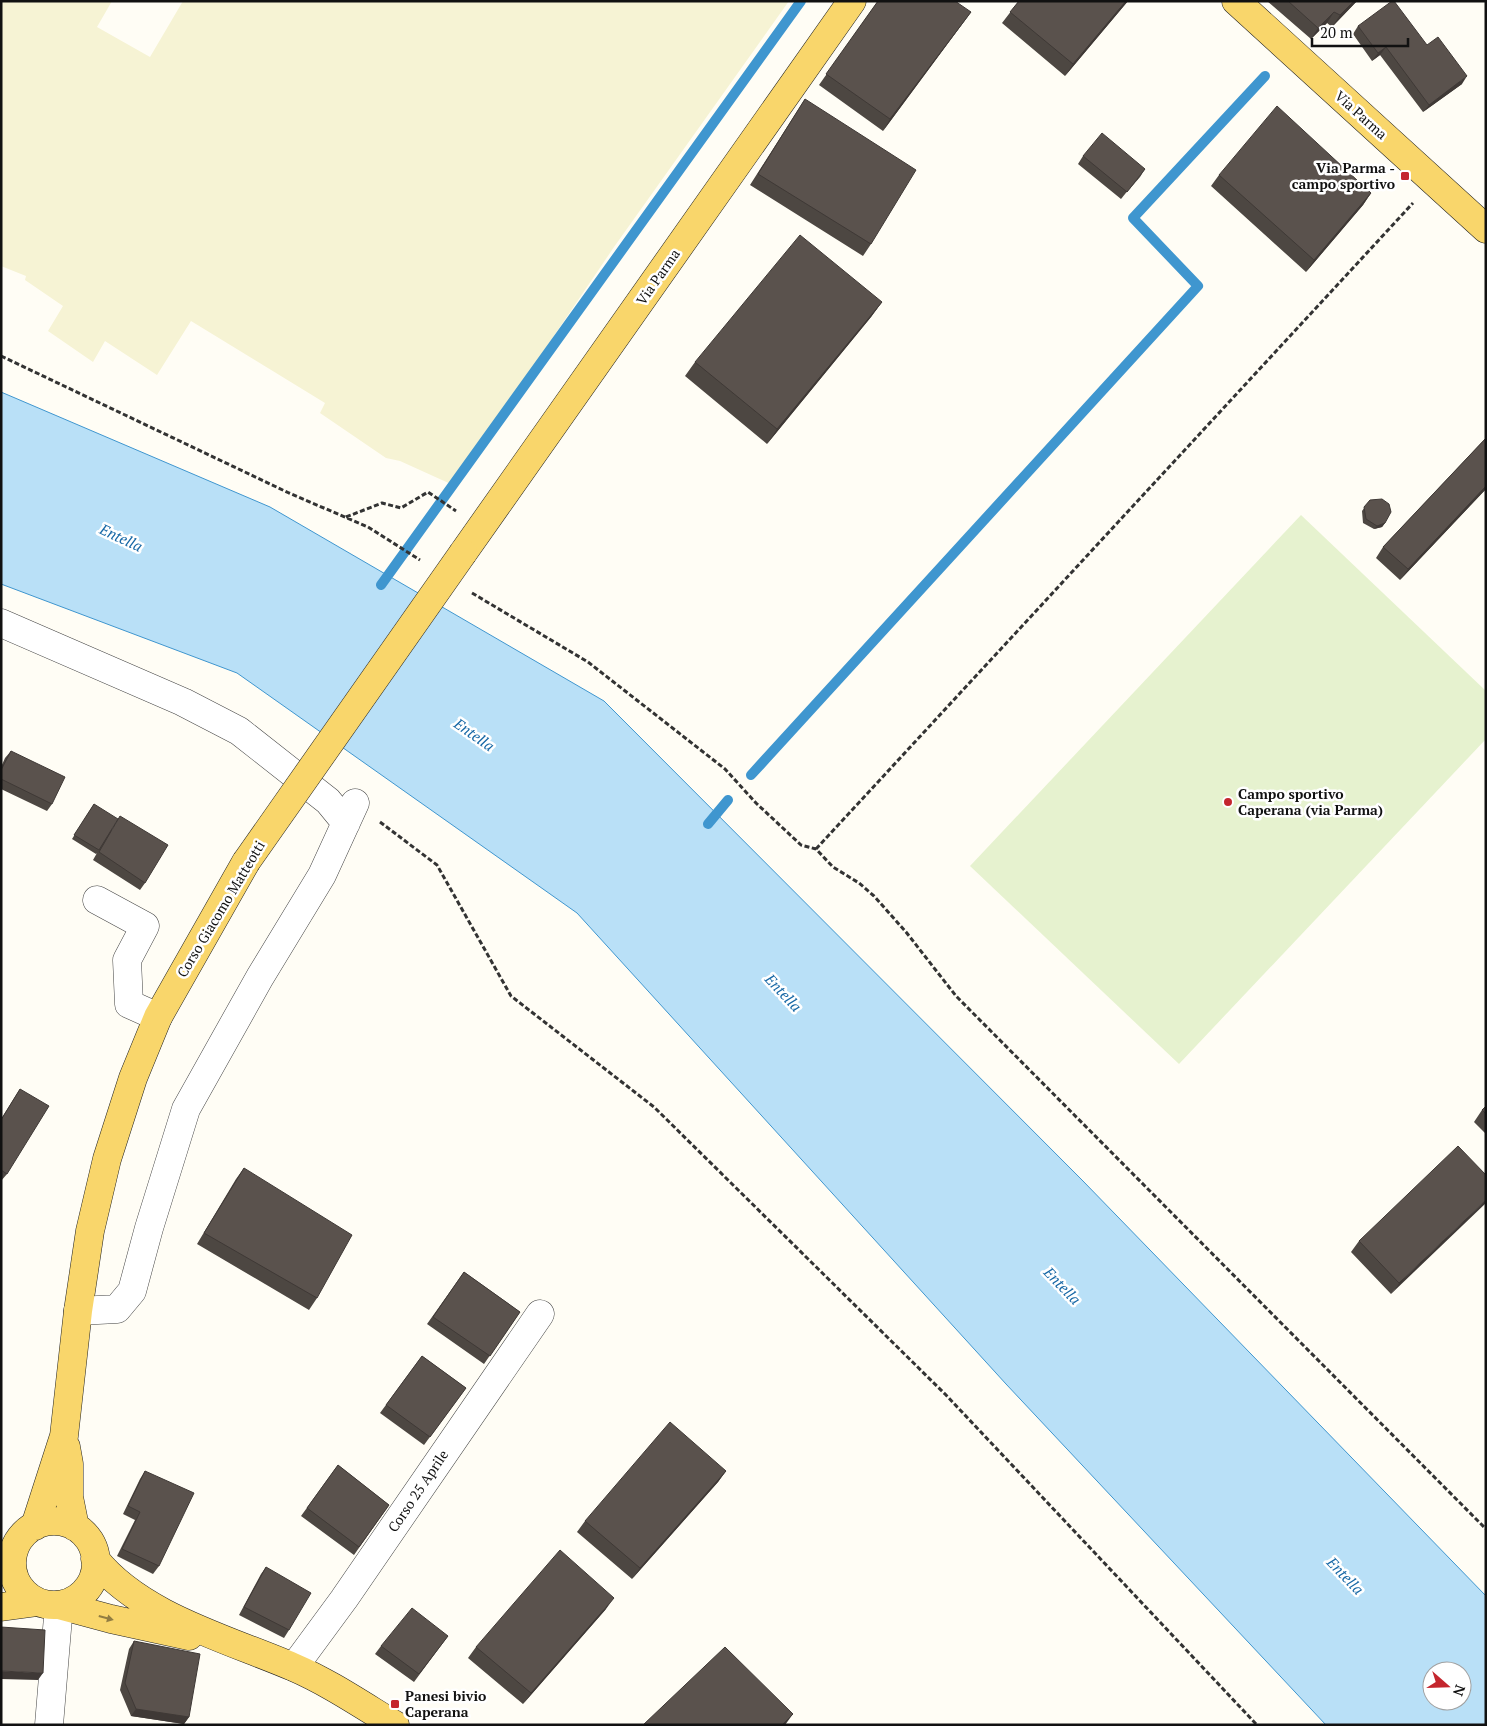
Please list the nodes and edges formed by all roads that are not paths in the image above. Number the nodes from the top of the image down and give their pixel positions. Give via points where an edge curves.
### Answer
1 (852, 1) edge
2 (1236, 1) edge
3 (1486, 229) edge
4 (464, 553) joint
5 (1, 623) edge
6 (97, 900) dead end
7 (158, 1017) junction
8 (78, 1311) junction
9 (540, 1314) dead end
10 (64, 1436) junction
11 (34, 1526) junction
12 (75, 1527) junction
13 (95, 1559) junction
14 (7, 1569) edge
15 (48, 1603) junction
16 (1, 1607) edge
17 (238, 1647) junction
18 (294, 1667) junction
19 (356, 1701) junction
20 (49, 1725) edge
21 (377, 1725) edge
22 (395, 1725) edge

1 - 4 main road, Via Parma
2 - 3 main road, Via Parma
4 - 7 main road, Corso Giacomo Matteotti, bridge via 246,862
5 - 8 street via 183,702 239,732 328,801 351,813 322,875 186,1109 132,1291 117,1310
6 - 7 street via 145,926 127,960 129,1004
7 - 8 main road, Corso Giacomo Matteotti via 133,1078 108,1159 90,1230
8 - 10 main road, Corso Giacomo Matteotti
9 - 18 street, Corso 25 Aprile
10 - 11 main road
10 - 12 main road
11 - 12 main road via 62,1522
11 - 14 main road via 17,1543
12 - 13 main road via 92,1546
13 - 15 main road via 90,1584 82,1594
13 - 17 main road via 110,1578 139,1600
14 - 15 main road via 20,1588
15 - 16 main road
15 -> 17 main road
15 - 20 street
17 - 18 main road
18 - 19 main road
19 - 21 street
19 - 22 main road

